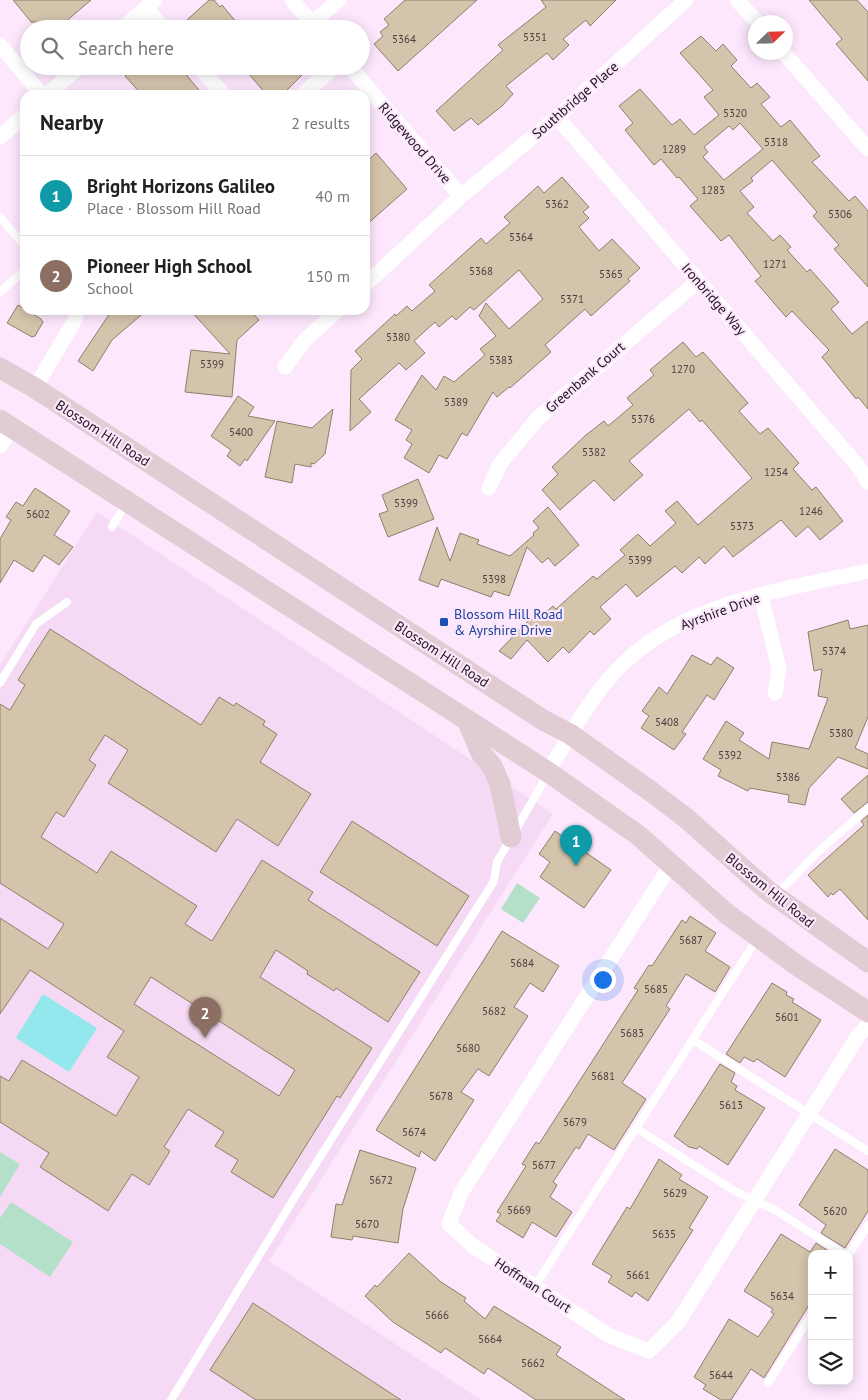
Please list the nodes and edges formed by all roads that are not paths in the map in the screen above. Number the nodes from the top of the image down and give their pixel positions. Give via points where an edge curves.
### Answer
1 (292, 0) edge
2 (339, 0) edge
3 (686, 0) edge
4 (737, 0) edge
5 (150, 4) edge
6 (751, 15) edge
7 (132, 20) edge
8 (159, 20) edge
9 (309, 20) edge
10 (320, 20) edge
11 (0, 45) edge
12 (790, 60) edge
13 (20, 69) edge
14 (25, 75) edge
15 (70, 75) edge
16 (206, 75) edge
17 (325, 75) edge
18 (357, 75) edge
19 (38, 90) edge
20 (53, 90) edge
21 (220, 90) edge
22 (308, 90) edge
23 (370, 90) edge
24 (370, 90) edge
25 (556, 117) junction
26 (20, 119) edge
27 (0, 137) edge
28 (868, 149) edge
29 (461, 196) junction
30 (0, 217) edge
31 (20, 240) edge
32 (20, 274) edge
33 (370, 280) edge
34 (698, 280) junction
35 (0, 292) edge
36 (333, 315) edge
37 (76, 318) dead end
38 (285, 367) dead end
39 (0, 368) edge
40 (35, 388) junction
41 (6, 424) edge
42 (0, 446) edge
43 (868, 482) edge
44 (489, 488) dead end
45 (127, 501) junction
46 (112, 527) dead end
47 (868, 571) edge
48 (761, 595) junction
49 (67, 602) dead end
50 (0, 683) edge
51 (775, 692) dead end
52 (467, 720) junction
53 (570, 734) junction
54 (548, 772) junction
55 (868, 808) edge
56 (511, 837) junction
57 (672, 864) junction
58 (775, 896) junction
59 (758, 937) junction
60 (867, 960) edge
61 (868, 1012) edge
62 (868, 1024) edge
63 (693, 1040) junction
64 (809, 1114) junction
65 (636, 1128) junction
66 (868, 1151) edge
67 (754, 1200) junction
68 (868, 1225) edge
69 (838, 1250) edge
70 (852, 1250) edge
71 (535, 1286) junction
72 (808, 1320) edge
73 (768, 1383) dead end
74 (171, 1400) edge

1 - 9 street
2 - 10 street
3 - 25 street, Southbridge Place
4 - 6 street
5 - 7 street
5 - 8 street
11 - 13 street
12 - 28 street
14 - 19 street
15 - 20 street
16 - 21 street
17 - 22 street
18 - 24 street, Ridgewood Drive
23 - 29 street, Ridgewood Drive
25 - 29 street, Southbridge Place
25 - 34 street, Ironbridge Way
26 - 27 street
29 - 33 street, Southbridge Place
30 - 31 lane
32 - 35 lane
34 - 43 street, Ironbridge Way via 858,466
34 - 44 street, Greenbank Court via 538,418 500,464
36 - 38 street via 304,341
37 - 40 street
39 - 40 main road, Blossom Hill Road
40 - 53 main road, Blossom Hill Road via 543,720
41 - 42 street
41 - 45 main road
45 - 46 lane
45 - 52 main road
47 - 48 street, Ayrshire Drive
48 - 51 street via 778,669
48 - 53 street, Ayrshire Drive via 669,630 626,660 593,699
49 - 50 lane via 36,624
52 - 54 main road
52 - 56 main road via 481,753 492,766 500,784
53 - 54 street, Ayrshire Drive
53 - 58 main road, Blossom Hill Road via 686,818
54 - 56 lane
54 - 57 main road via 630,829
55 - 58 lane
56 - 74 lane via 498,862 489,891 293,1200
57 - 59 main road via 727,914
57 - 71 street, Hoffman Court via 461,1193 449,1224 473,1246
58 - 60 main road, Blossom Hill Road
59 - 61 main road
59 - 63 lane
62 - 64 street, Hoffman Court
63 - 64 lane
63 - 65 lane
64 - 66 lane
64 - 67 street, Hoffman Court
65 - 67 lane
65 - 71 lane
67 - 69 lane
67 - 71 street, Hoffman Court via 678,1322 649,1351 608,1335
68 - 70 lane
72 - 73 lane

